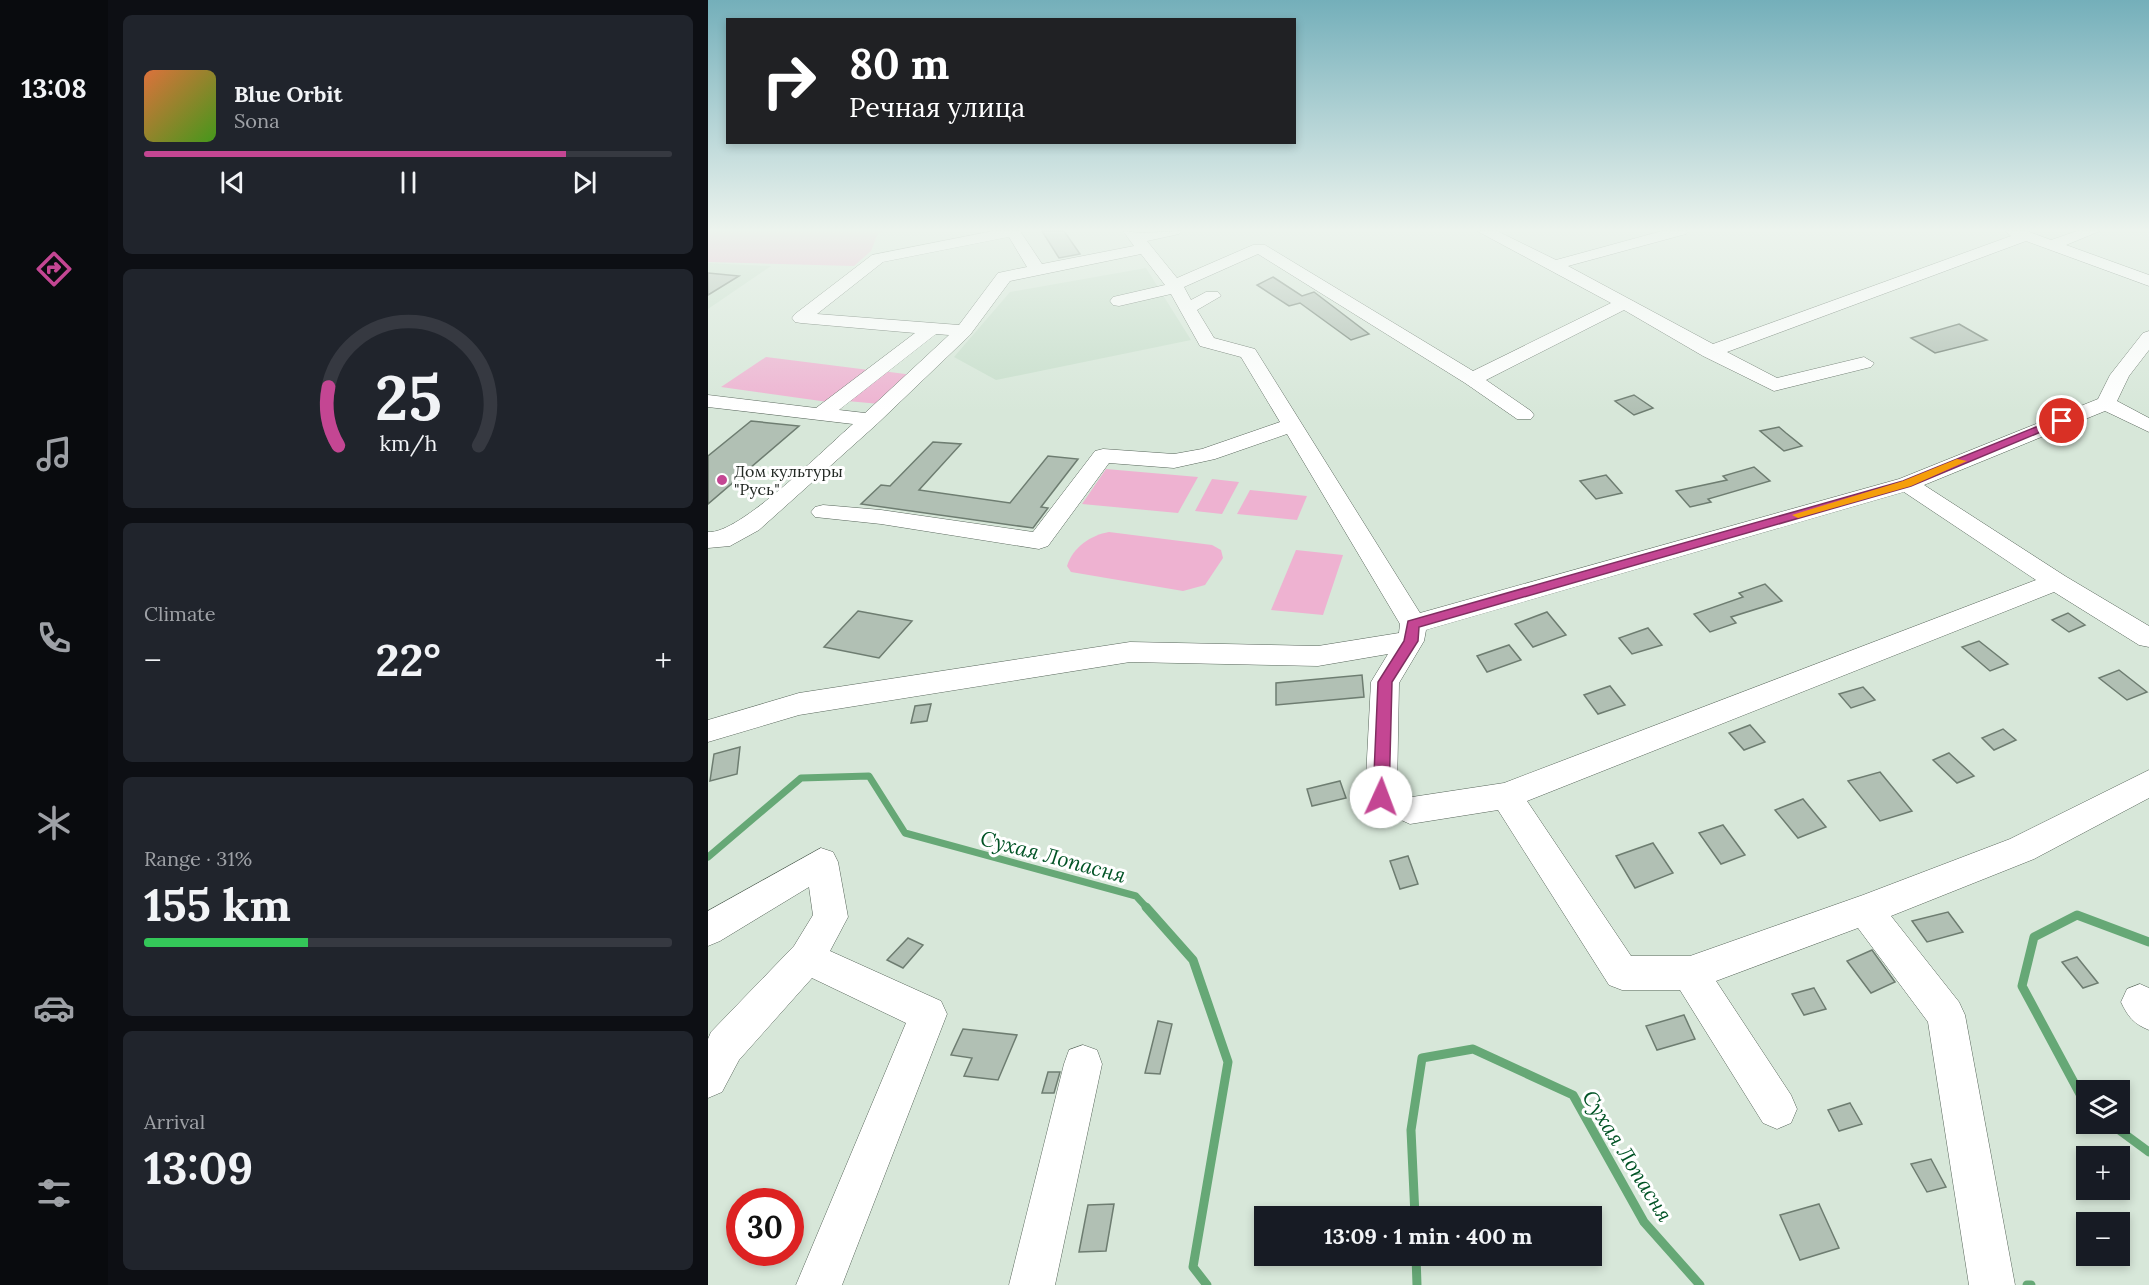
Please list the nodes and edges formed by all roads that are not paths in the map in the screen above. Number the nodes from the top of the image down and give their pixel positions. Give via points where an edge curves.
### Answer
1 (836, 291) edge
2 (995, 291) edge
3 (1157, 291) edge
4 (1177, 291) edge
5 (1329, 291) edge
6 (1602, 291) edge
7 (1870, 291) edge
8 (1212, 296) dead end
9 (1119, 302) dead end
10 (1624, 303) junction
11 (1186, 309) junction
12 (931, 329) junction
13 (964, 331) junction
14 (2149, 337) edge
15 (1710, 352) junction
16 (1863, 363) dead end
17 (1472, 379) junction
18 (708, 401) edge
19 (2106, 403) junction
20 (821, 414) junction
21 (1524, 415) dead end
22 (708, 423) edge
23 (866, 423) junction
24 (1292, 425) junction
25 (2149, 426) edge
26 (1907, 484) junction
27 (823, 512) dead end
28 (708, 540) edge
29 (2056, 582) junction
30 (1412, 633) junction
31 (2149, 638) edge
32 (708, 730) edge
33 (2149, 783) edge
34 (1506, 796) junction
35 (1865, 910) junction
36 (708, 930) edge
37 (807, 957) junction
38 (1690, 973) junction
39 (1083, 1064) dead end
40 (708, 1078) edge
41 (1776, 1109) dead end
42 (819, 1285) edge
43 (1032, 1285) edge
44 (1992, 1285) edge

1 - 12 street via 801,318
2 - 13 street
3 - 9 street
4 - 11 street
5 - 17 street
6 - 10 street
7 - 15 street
8 - 11 street
10 - 15 street
10 - 17 street
11 - 24 street via 1207,342 1248,353
12 - 13 street
12 - 20 street
13 - 23 street
14 - 19 street via 2120,375
15 - 16 street via 1774,386
17 - 21 street
18 - 20 street
19 - 25 street
19 - 26 street
20 - 23 street
22 - 23 street via 720,413
23 - 28 street via 751,525 721,541
24 - 27 street via 1174,461 1103,456 1039,541
24 - 30 street
26 - 29 street
26 - 30 street
29 - 31 street
29 - 34 street
30 - 32 street via 1318,656 1130,652 799,704
30 - 34 street via 1385,682 1381,797 1410,811
33 - 35 street via 2022,849
34 - 38 street via 1622,973
35 - 38 street
35 - 44 street via 1946,1015
36 - 37 street via 820,862 831,917
37 - 40 street via 725,1046
37 - 42 street via 928,1014
38 - 41 street
39 - 43 street

